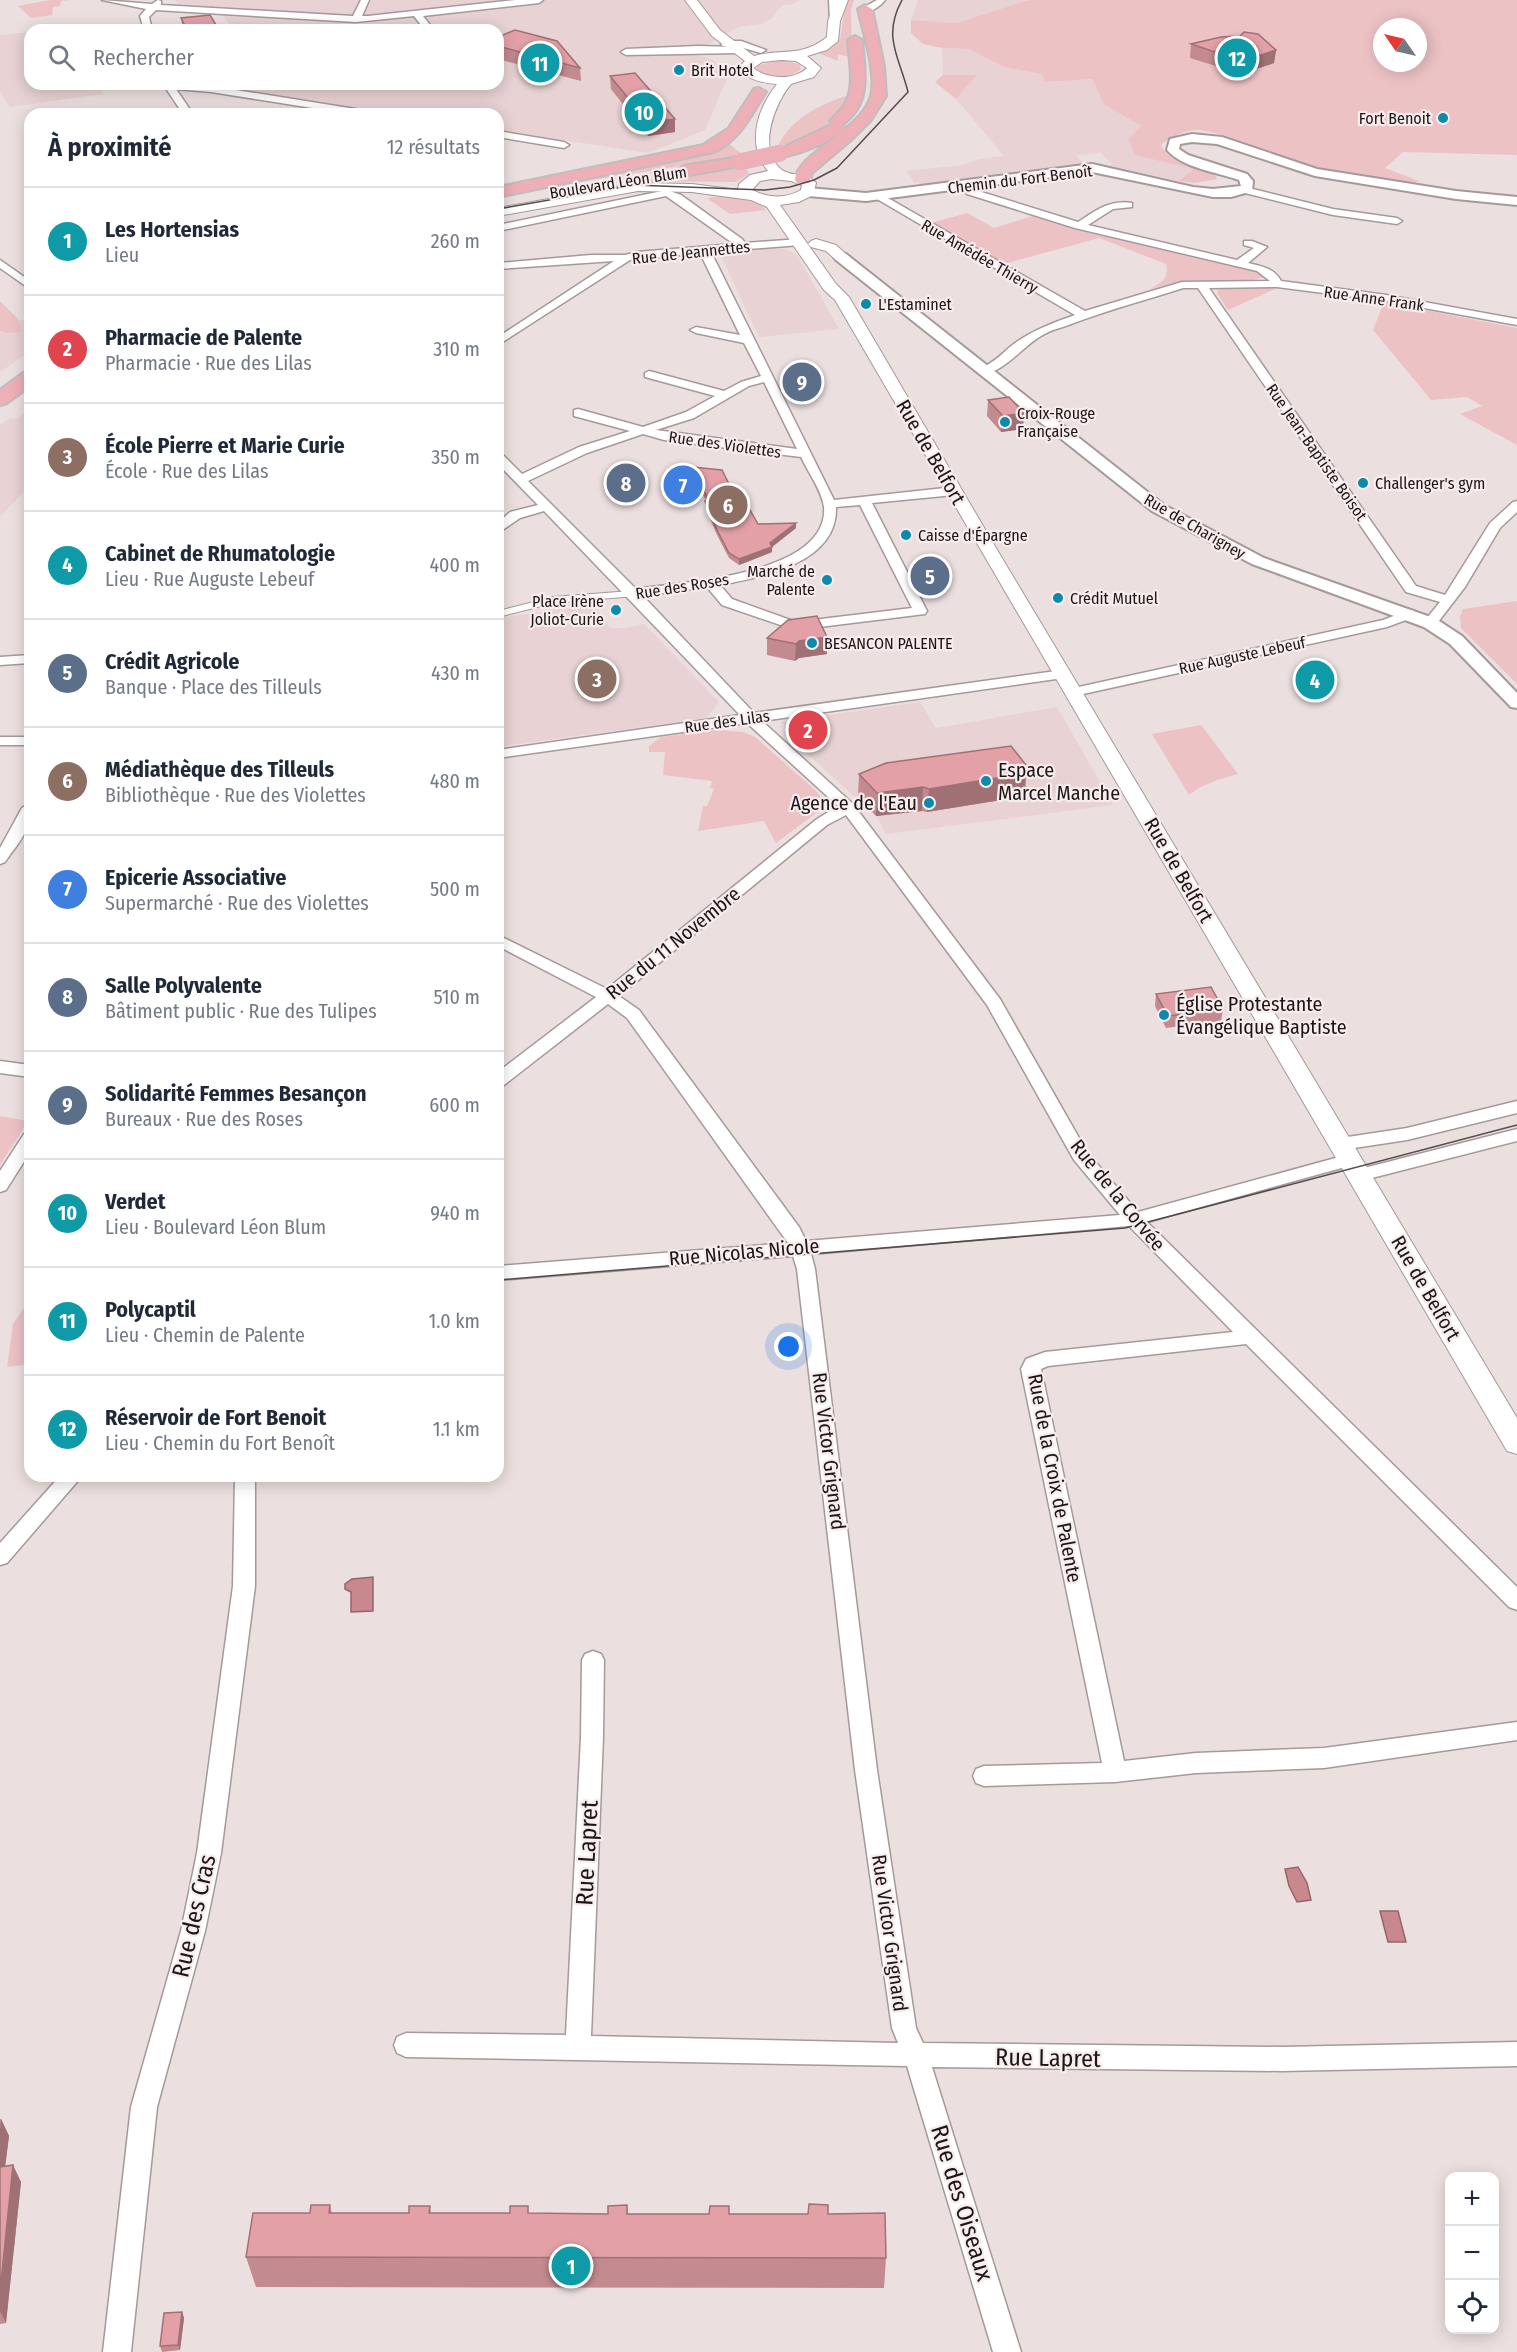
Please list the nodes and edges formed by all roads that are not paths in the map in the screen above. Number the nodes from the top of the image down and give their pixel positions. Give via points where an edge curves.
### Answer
1 (106, 0) edge
2 (161, 0) edge
3 (365, 0) edge
4 (539, 0) edge
5 (691, 0) edge
6 (832, 0) edge
7 (843, 0) edge
8 (881, 0) edge
9 (864, 3) edge
10 (153, 7) junction
11 (417, 14) junction
12 (356, 19) junction
13 (834, 21) junction
14 (146, 24) edge
15 (425, 24) edge
16 (712, 26) junction
17 (734, 47) junction
18 (761, 50) junction
19 (626, 52) dead end
20 (787, 56) junction
21 (753, 61) junction
22 (788, 79) junction
23 (759, 84) junction
24 (171, 90) edge
25 (217, 90) edge
26 (184, 108) edge
27 (330, 108) edge
28 (504, 135) edge
29 (564, 144) dead end
30 (743, 152) junction
31 (779, 175) junction
32 (763, 176) junction
33 (806, 186) junction
34 (963, 186) junction
35 (1245, 190) junction
36 (504, 192) edge
37 (504, 192) edge
38 (877, 196) junction
39 (753, 197) junction
40 (793, 199) junction
41 (504, 201) edge
42 (1517, 201) edge
43 (1128, 205) dead end
44 (504, 211) edge
45 (1397, 221) dead end
46 (1078, 226) junction
47 (504, 227) edge
48 (808, 243) junction
49 (1248, 243) dead end
50 (741, 246) junction
51 (704, 250) junction
52 (626, 258) junction
53 (833, 258) junction
54 (0, 263) edge
55 (1239, 264) junction
56 (504, 265) edge
57 (24, 281) edge
58 (1201, 284) junction
59 (1276, 285) junction
60 (841, 297) junction
61 (1084, 315) junction
62 (1517, 322) edge
63 (696, 330) dead end
64 (504, 338) edge
65 (749, 340) junction
66 (24, 368) edge
67 (983, 371) junction
68 (649, 375) dead end
69 (767, 378) junction
70 (24, 381) edge
71 (0, 385) edge
72 (726, 395) junction
73 (0, 399) edge
74 (578, 412) dead end
75 (646, 430) junction
76 (805, 454) junction
77 (504, 463) edge
78 (520, 480) junction
79 (954, 491) junction
80 (864, 500) junction
81 (830, 504) junction
82 (1517, 505) edge
83 (546, 507) junction
84 (504, 524) edge
85 (710, 582) junction
86 (631, 594) junction
87 (1448, 600) junction
88 (504, 612) edge
89 (1409, 614) junction
90 (1430, 623) junction
91 (24, 659) edge
92 (0, 661) edge
93 (1068, 683) junction
94 (1517, 703) edge
95 (750, 718) junction
96 (0, 741) edge
97 (24, 741) edge
98 (504, 753) edge
99 (848, 807) junction
100 (23, 833) edge
101 (2, 847) edge
102 (504, 943) edge
103 (608, 996) junction
104 (0, 1067) edge
105 (24, 1070) edge
106 (504, 1076) edge
107 (1517, 1107) edge
108 (1517, 1134) edge
109 (24, 1148) edge
110 (1350, 1159) junction
111 (0, 1186) edge
112 (1135, 1219) junction
113 (800, 1248) junction
114 (504, 1272) edge
115 (1250, 1337) junction
116 (1517, 1443) edge
117 (67, 1482) edge
118 (245, 1482) edge
119 (0, 1557) edge
120 (1517, 1601) edge
121 (593, 1660) dead end
122 (1517, 1731) edge
123 (1115, 1772) junction
124 (984, 1776) dead end
125 (406, 2045) dead end
126 (578, 2047) junction
127 (1517, 2054) edge
128 (916, 2055) junction
129 (117, 2352) edge
130 (1007, 2352) edge

1 - 10 street
2 - 10 street
3 - 12 street
4 - 11 street
5 - 16 main road
6 - 13 street
7 - 13 main road
8 - 9 street via 878,4
9 - 30 main road, bridge via 866,95 856,113 824,135 780,151
9 - 33 main road via 878,94 871,110 804,171
10 - 12 street
10 - 14 street via 144,16
11 - 12 street
11 - 15 street
13 - 20 main road via 833,38 822,47
16 - 17 main road
16 - 18 main road
17 - 18 street
17 - 19 street
17 - 21 main road
18 - 20 main road
20 - 21 main road
20 - 22 main road via 808,61 814,68 805,76
21 - 23 main road via 746,67
22 - 23 main road
22 - 31 main road via 772,102 762,133 769,166
23 - 30 main road
23 - 36 main road via 733,133 708,149
24 - 26 street
25 - 27 street
28 - 29 street
30 - 32 main road
30 - 37 main road, Boulevard Léon Blum
30 - 41 main road, Boulevard Léon Blum
31 - 32 main road
31 - 33 main road
32 - 39 main road via 745,184 746,192
33 - 38 street, Chemin du Fort Benoît via 860,197
33 - 40 main road
34 - 35 street, Chemin du Fort Benoît via 1092,168 1129,173 1200,192 1223,194
34 - 38 street, Chemin du Fort Benoît
34 - 46 street via 971,192
35 - 42 street via 1248,186 1243,177 1184,158 1173,150 1174,142 1192,138 1218,140 1315,172
35 - 45 street via 1333,212
38 - 61 street, Rue Amédée Thierry
39 - 40 main road
39 - 44 main road via 692,188 638,187
39 - 48 main road, Rue de Belfort via 772,204
40 - 48 main road, Rue de Belfort
43 - 46 street via 1111,206
46 - 55 street
47 - 50 street via 667,193
48 - 50 street, Rue de Jeannettes
48 - 53 main road, Rue de Belfort
48 - 60 main road, Rue de Belfort via 831,287
49 - 55 street via 1262,247
50 - 51 street, Rue de Jeannettes
51 - 52 street, Rue de Jeannettes
51 - 65 street
52 - 56 street
52 - 64 street, Rue de Jeannettes
53 - 60 main road, Rue de Belfort via 845,292
53 - 67 street, Rue de Charigney
54 - 57 street
55 - 59 street via 1268,272 1274,276
58 - 59 street
58 - 61 street via 1182,285
58 - 87 street, Rue Jean-Baptiste Boisot via 1411,589
59 - 62 street, Rue Anne Frank via 1386,298
60 - 79 main road, Rue de Belfort
61 - 67 street via 1039,332 997,366
63 - 65 street
65 - 69 street
66 - 71 main road
67 - 89 street, Rue de Charigney via 1158,508 1197,531 1258,561
68 - 72 street
69 - 72 street
69 - 76 street
70 - 73 main road
72 - 75 street via 690,415
74 - 75 street, Rue des Violettes
75 - 76 street, Rue des Violettes via 702,442
75 - 78 street via 583,450
76 - 81 street
77 - 78 street, Rue de la Corvée
78 - 83 street, Rue de la Corvée
79 - 80 street
79 - 93 main road, Rue de Belfort
80 - 81 street
80 - 85 street via 920,611 795,626 734,606
81 - 85 street, Rue des Roses via 827,528 805,552 773,568
82 - 87 street via 1495,526
83 - 84 street via 514,515
83 - 86 street, Rue de la Corvée
85 - 86 street, Rue des Roses
86 - 88 street, Rue des Roses via 553,600
86 - 95 street, Rue de la Corvée
87 - 90 street
89 - 90 street, Rue de Charigney
89 - 93 street, Rue Auguste Lebeuf via 1387,623
90 - 94 street, Rue de Charigney via 1456,640
91 - 92 street
93 - 95 street, Rue des Lilas
93 - 110 main road, Rue de Belfort
95 - 98 street, Rue des Lilas
95 - 99 street, Rue de la Corvée
96 - 97 street
99 - 103 street, Rue du 11 Novembre via 822,822
99 - 112 street, Rue de la Corvée via 994,1003 1080,1156
100 - 101 street
102 - 103 street, Rue Victor Grignard
103 - 106 street, Rue du 11 Novembre
103 - 113 street, Rue Victor Grignard via 633,1014
104 - 105 street
107 - 110 street via 1407,1134
108 - 110 street
109 - 111 street
110 - 112 street, Rue Nicolas Nicole
110 - 116 main road, Rue de Belfort
112 - 113 street, Rue Nicolas Nicole
112 - 115 street, Rue de la Corvée
113 - 114 street, Rue Nicolas Nicole
113 - 128 street, Rue Victor Grignard via 806,1269 838,1521 866,1770 904,2028
115 - 120 street, Rue de la Corvée
115 - 123 street, Rue de la Croix de Palente via 1045,1359 1033,1364 1031,1370
117 - 119 street
118 - 129 street, Rue des Cras via 244,1586 210,1853 193,1931 144,2107
121 - 126 street, Rue Lapret
122 - 123 street via 1324,1758 1196,1763
123 - 124 street
125 - 126 street, Rue Lapret
126 - 128 street, Rue Lapret
127 - 128 street, Rue Lapret via 1404,2059 1168,2060
128 - 130 street, Rue des Oiseaux

